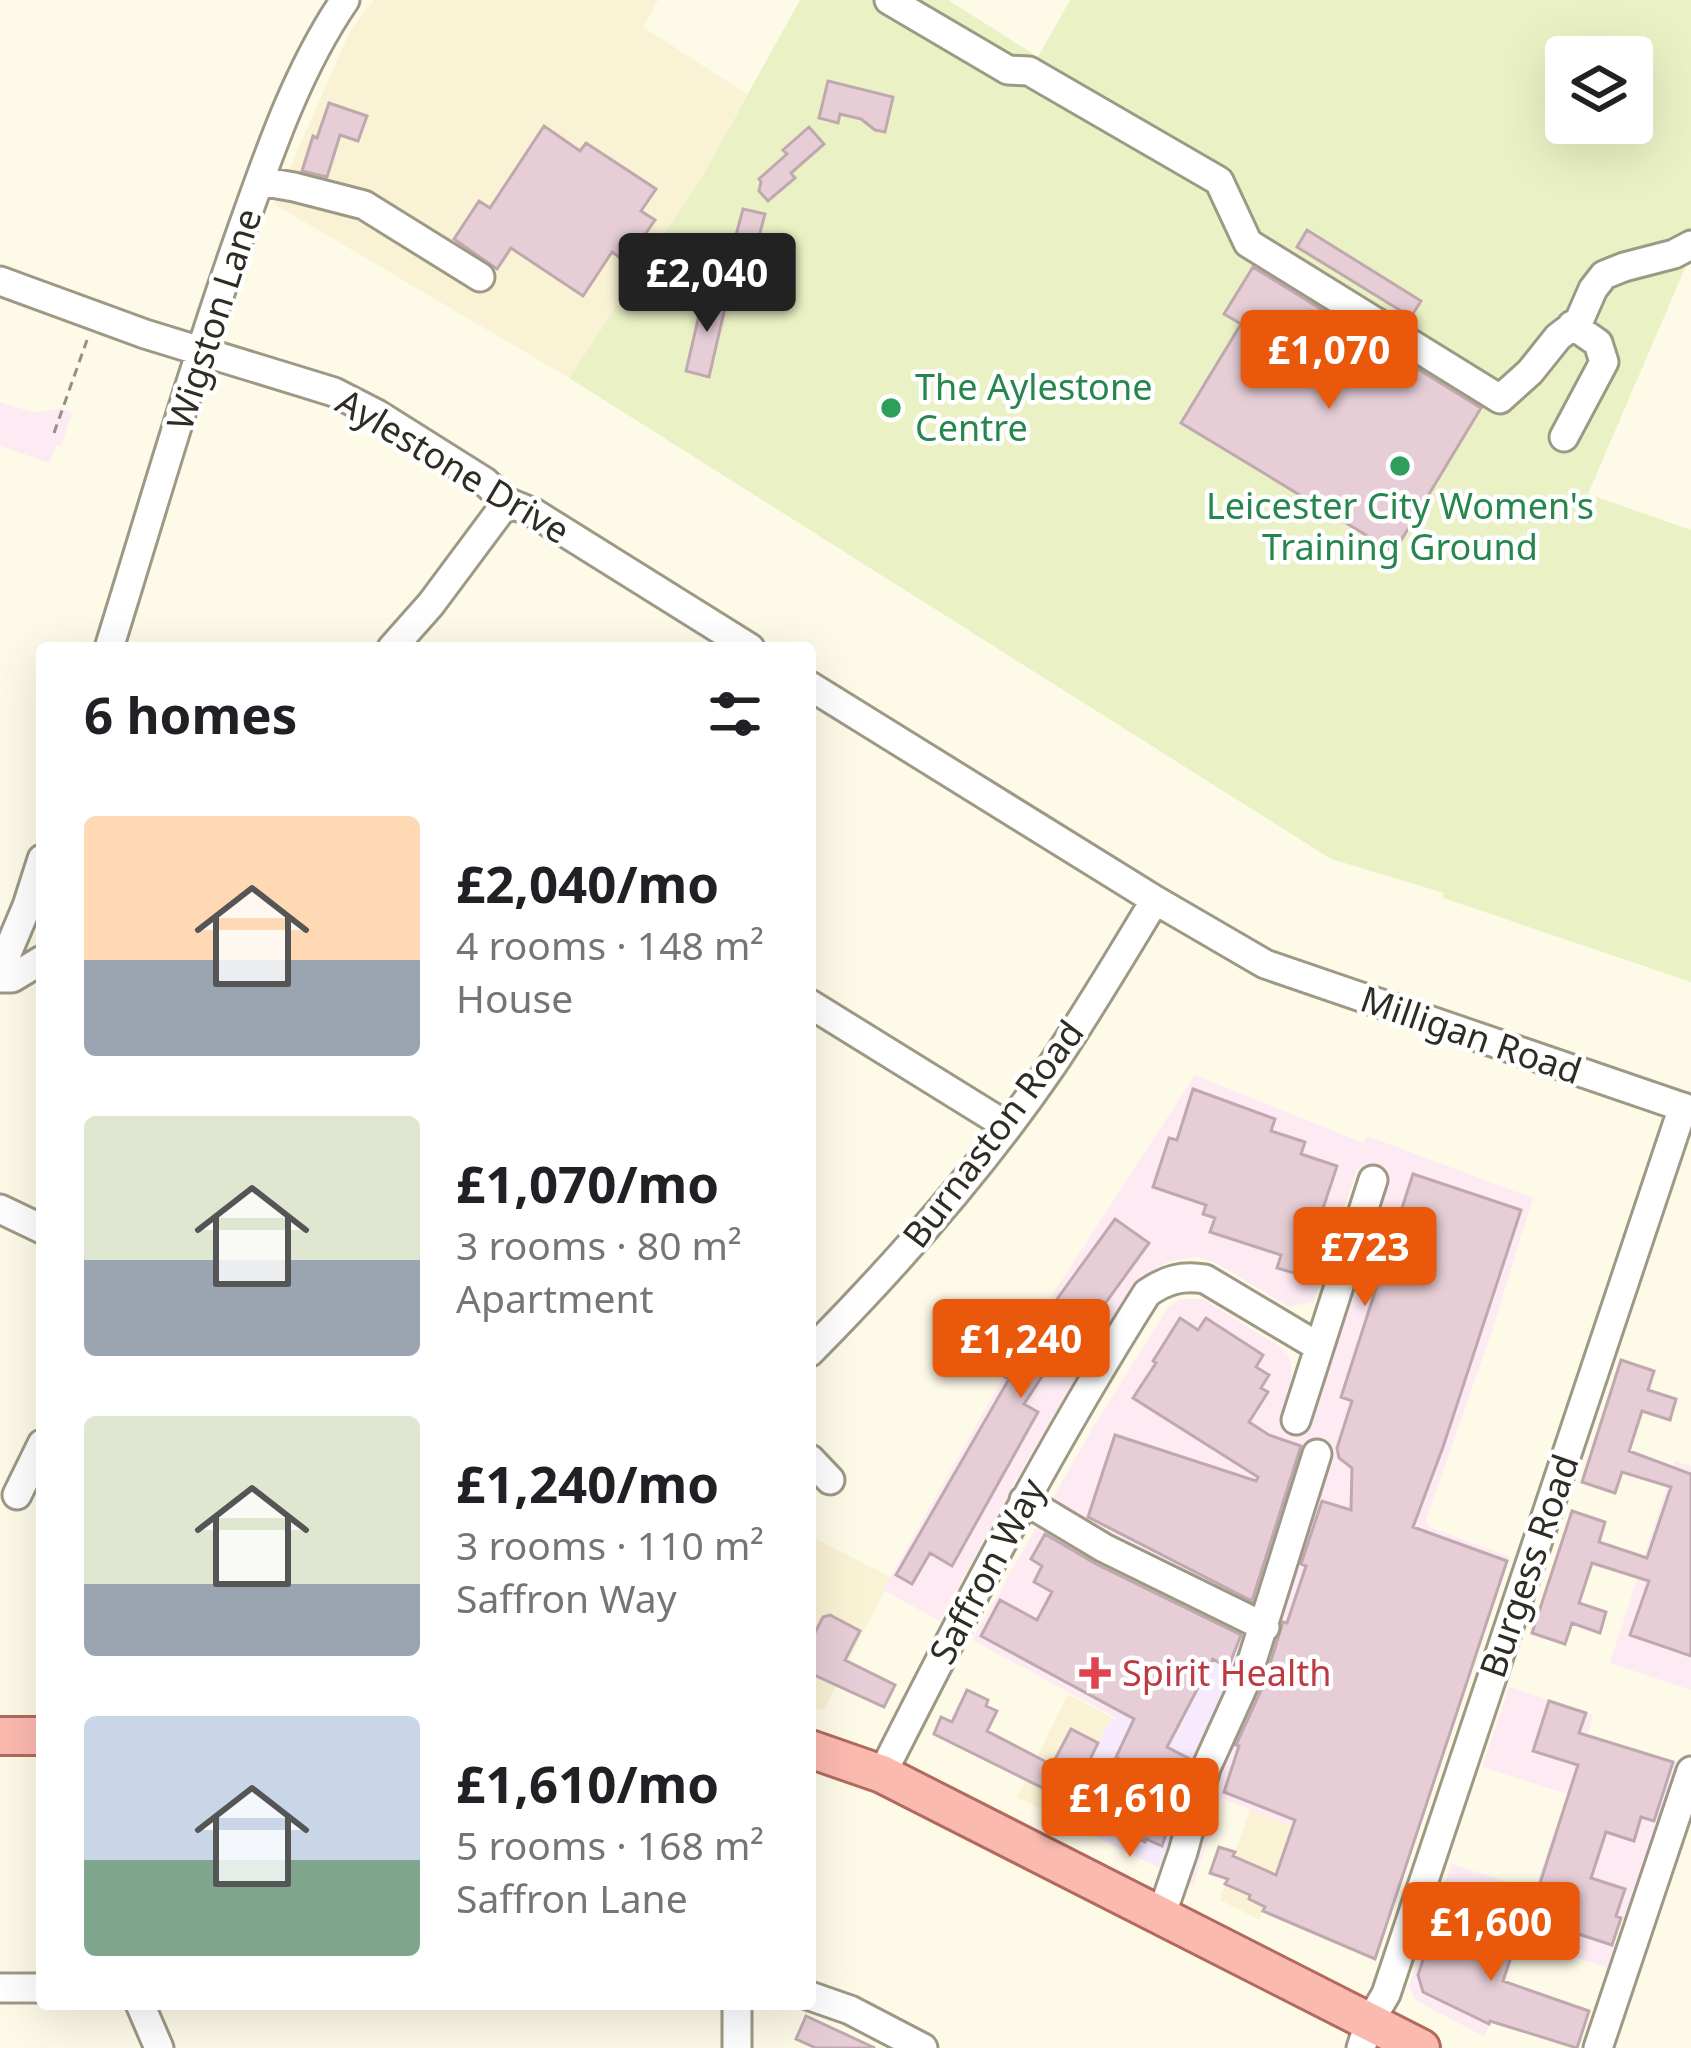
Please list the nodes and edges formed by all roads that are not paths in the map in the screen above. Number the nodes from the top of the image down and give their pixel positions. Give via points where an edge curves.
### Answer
1 (345, 0) edge
2 (889, 0) edge
3 (260, 181) junction
4 (1691, 245) edge
5 (480, 277) dead end
6 (0, 281) edge
7 (1572, 326) junction
8 (202, 351) junction
9 (1564, 437) dead end
10 (507, 502) junction
11 (111, 642) edge
12 (397, 642) edge
13 (740, 642) edge
14 (816, 690) edge
15 (1155, 900) junction
16 (34, 910) edge
17 (36, 964) edge
18 (0, 974) edge
19 (816, 1008) edge
20 (1687, 1108) edge
21 (1006, 1126) junction
22 (1373, 1180) dead end
23 (0, 1209) edge
24 (36, 1226) edge
25 (816, 1336) edge
26 (1319, 1347) junction
27 (1296, 1420) dead end
28 (1317, 1454) dead end
29 (36, 1456) edge
30 (816, 1465) edge
31 (830, 1480) dead end
32 (17, 1496) dead end
33 (1024, 1500) junction
34 (1264, 1627) junction
35 (0, 1736) edge
36 (36, 1736) edge
37 (816, 1752) edge
38 (1691, 1771) edge
39 (882, 1774) junction
40 (1160, 1916) junction
41 (0, 1988) edge
42 (36, 1988) edge
43 (816, 1998) edge
44 (147, 2010) edge
45 (737, 2010) edge
46 (1365, 2036) edge
47 (159, 2048) edge
48 (736, 2048) edge
49 (923, 2048) edge
50 (1421, 2048) edge
51 (1598, 2048) edge

1 - 3 street, Wigston Lane
2 - 7 street via 1219,181 1248,243 1500,399
3 - 5 street via 364,206
3 - 8 street, Wigston Lane
4 - 7 street via 1604,275
6 - 8 street, Aylestone Drive
7 - 9 street via 1598,343 1604,362
8 - 10 street, Aylestone Drive via 334,392
8 - 11 street, Wigston Lane
10 - 12 street
10 - 13 street, Aylestone Drive
14 - 15 street
15 - 20 street, Milligan Road via 1271,968
15 - 21 street, Burnaston Road
16 - 18 street
17 - 18 street via 12,978
19 - 21 street
20 - 46 street, Burgess Road via 1386,1994
21 - 25 street, Burnaston Road via 866,1297
22 - 26 street
23 - 24 street
26 - 27 street
26 - 33 street, Saffron Way via 1204,1279 1160,1284 1147,1293
28 - 34 street
29 - 32 street
30 - 31 street
33 - 34 street
33 - 39 street, Saffron Way
34 - 40 street via 1206,1768
35 - 36 main road
37 - 39 main road
38 - 51 street
39 - 40 main road
40 - 46 main road
41 - 42 street
43 - 49 street
44 - 47 street
45 - 48 street
46 - 50 main road

